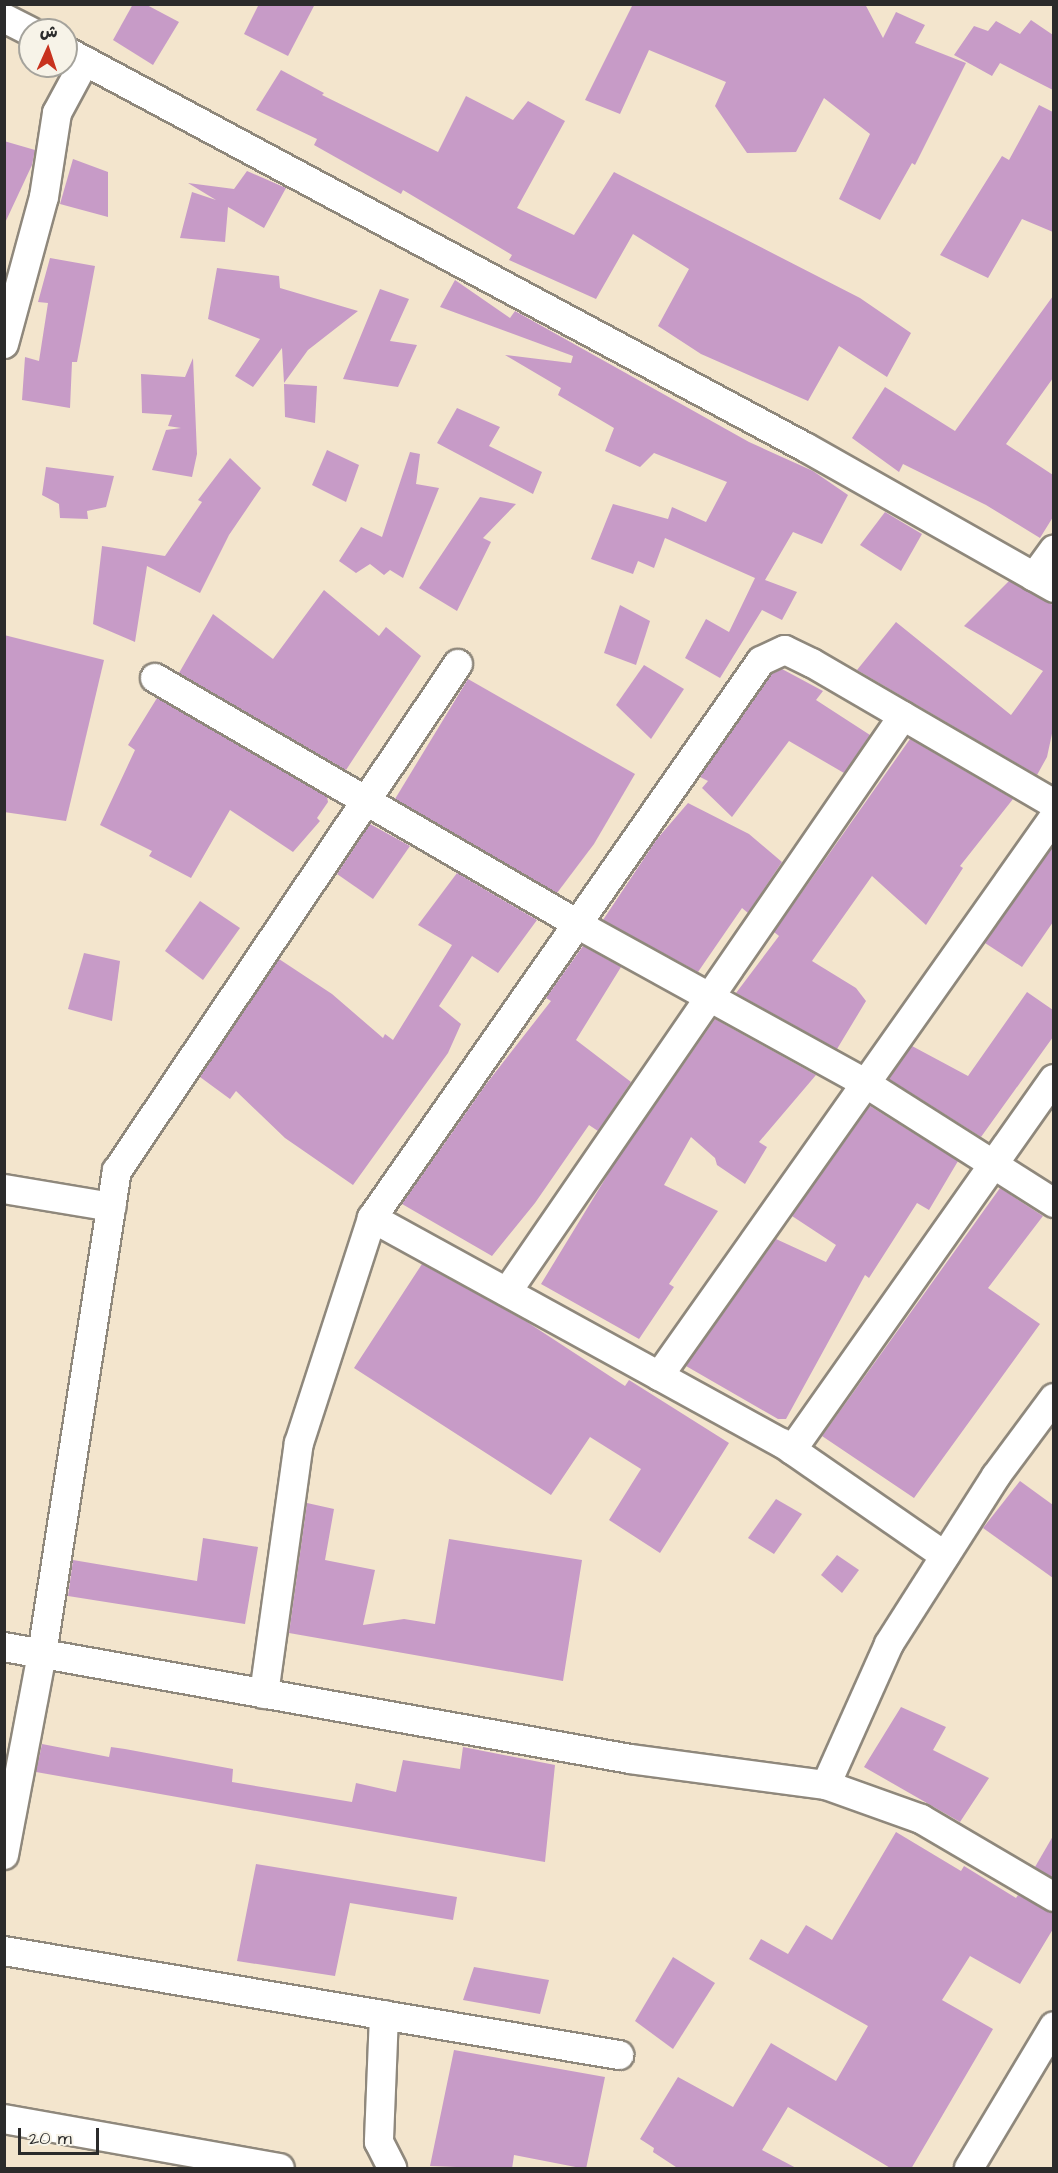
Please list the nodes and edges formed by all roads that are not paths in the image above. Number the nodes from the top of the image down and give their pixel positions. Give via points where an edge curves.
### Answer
1 (4, 18) edge
2 (18, 25) edge
3 (78, 57) edge
4 (69, 78) edge
5 (4, 344) edge
6 (1053, 549) edge
7 (1044, 582) edge
8 (458, 664) dead end
9 (155, 678) dead end
10 (903, 716) junction
11 (365, 801) junction
12 (1053, 804) edge
13 (1053, 817) edge
14 (577, 924) junction
15 (707, 996) junction
16 (1053, 1078) edge
17 (865, 1083) junction
18 (993, 1165) junction
19 (4, 1189) edge
20 (1053, 1203) edge
21 (111, 1207) junction
22 (372, 1218) junction
23 (507, 1292) junction
24 (658, 1376) junction
25 (1053, 1398) edge
26 (792, 1450) junction
27 (945, 1556) junction
28 (4, 1647) edge
29 (42, 1654) junction
30 (264, 1694) junction
31 (826, 1785) junction
32 (4, 1855) edge
33 (1053, 1897) edge
34 (4, 1951) edge
35 (384, 2015) junction
36 (1053, 2026) edge
37 (619, 2055) dead end
38 (4, 2119) edge
39 (280, 2169) edge
40 (392, 2169) edge
41 (969, 2169) edge

1 - 2 street
3 - 7 street via 805,447
4 - 5 street via 57,113 44,197
6 - 7 street
8 - 11 street
9 - 11 street
10 - 12 street
10 - 14 street via 785,650 761,661
10 - 15 street
11 - 14 street
11 - 21 street via 117,1171
13 - 17 street
14 - 15 street
14 - 22 street
15 - 17 street
15 - 23 street
16 - 18 street
17 - 18 street
17 - 24 street
18 - 20 street
18 - 26 street
19 - 21 street
21 - 29 street
22 - 23 street
22 - 30 street via 299,1443
23 - 24 street
24 - 26 street
25 - 27 street via 996,1476
26 - 27 street
27 - 31 street via 889,1644
28 - 29 street
29 - 30 street
29 - 32 street
30 - 31 street via 630,1759
31 - 33 street via 921,1819
34 - 35 street
35 - 37 street
35 - 40 street via 379,2142
36 - 41 street
38 - 39 street

